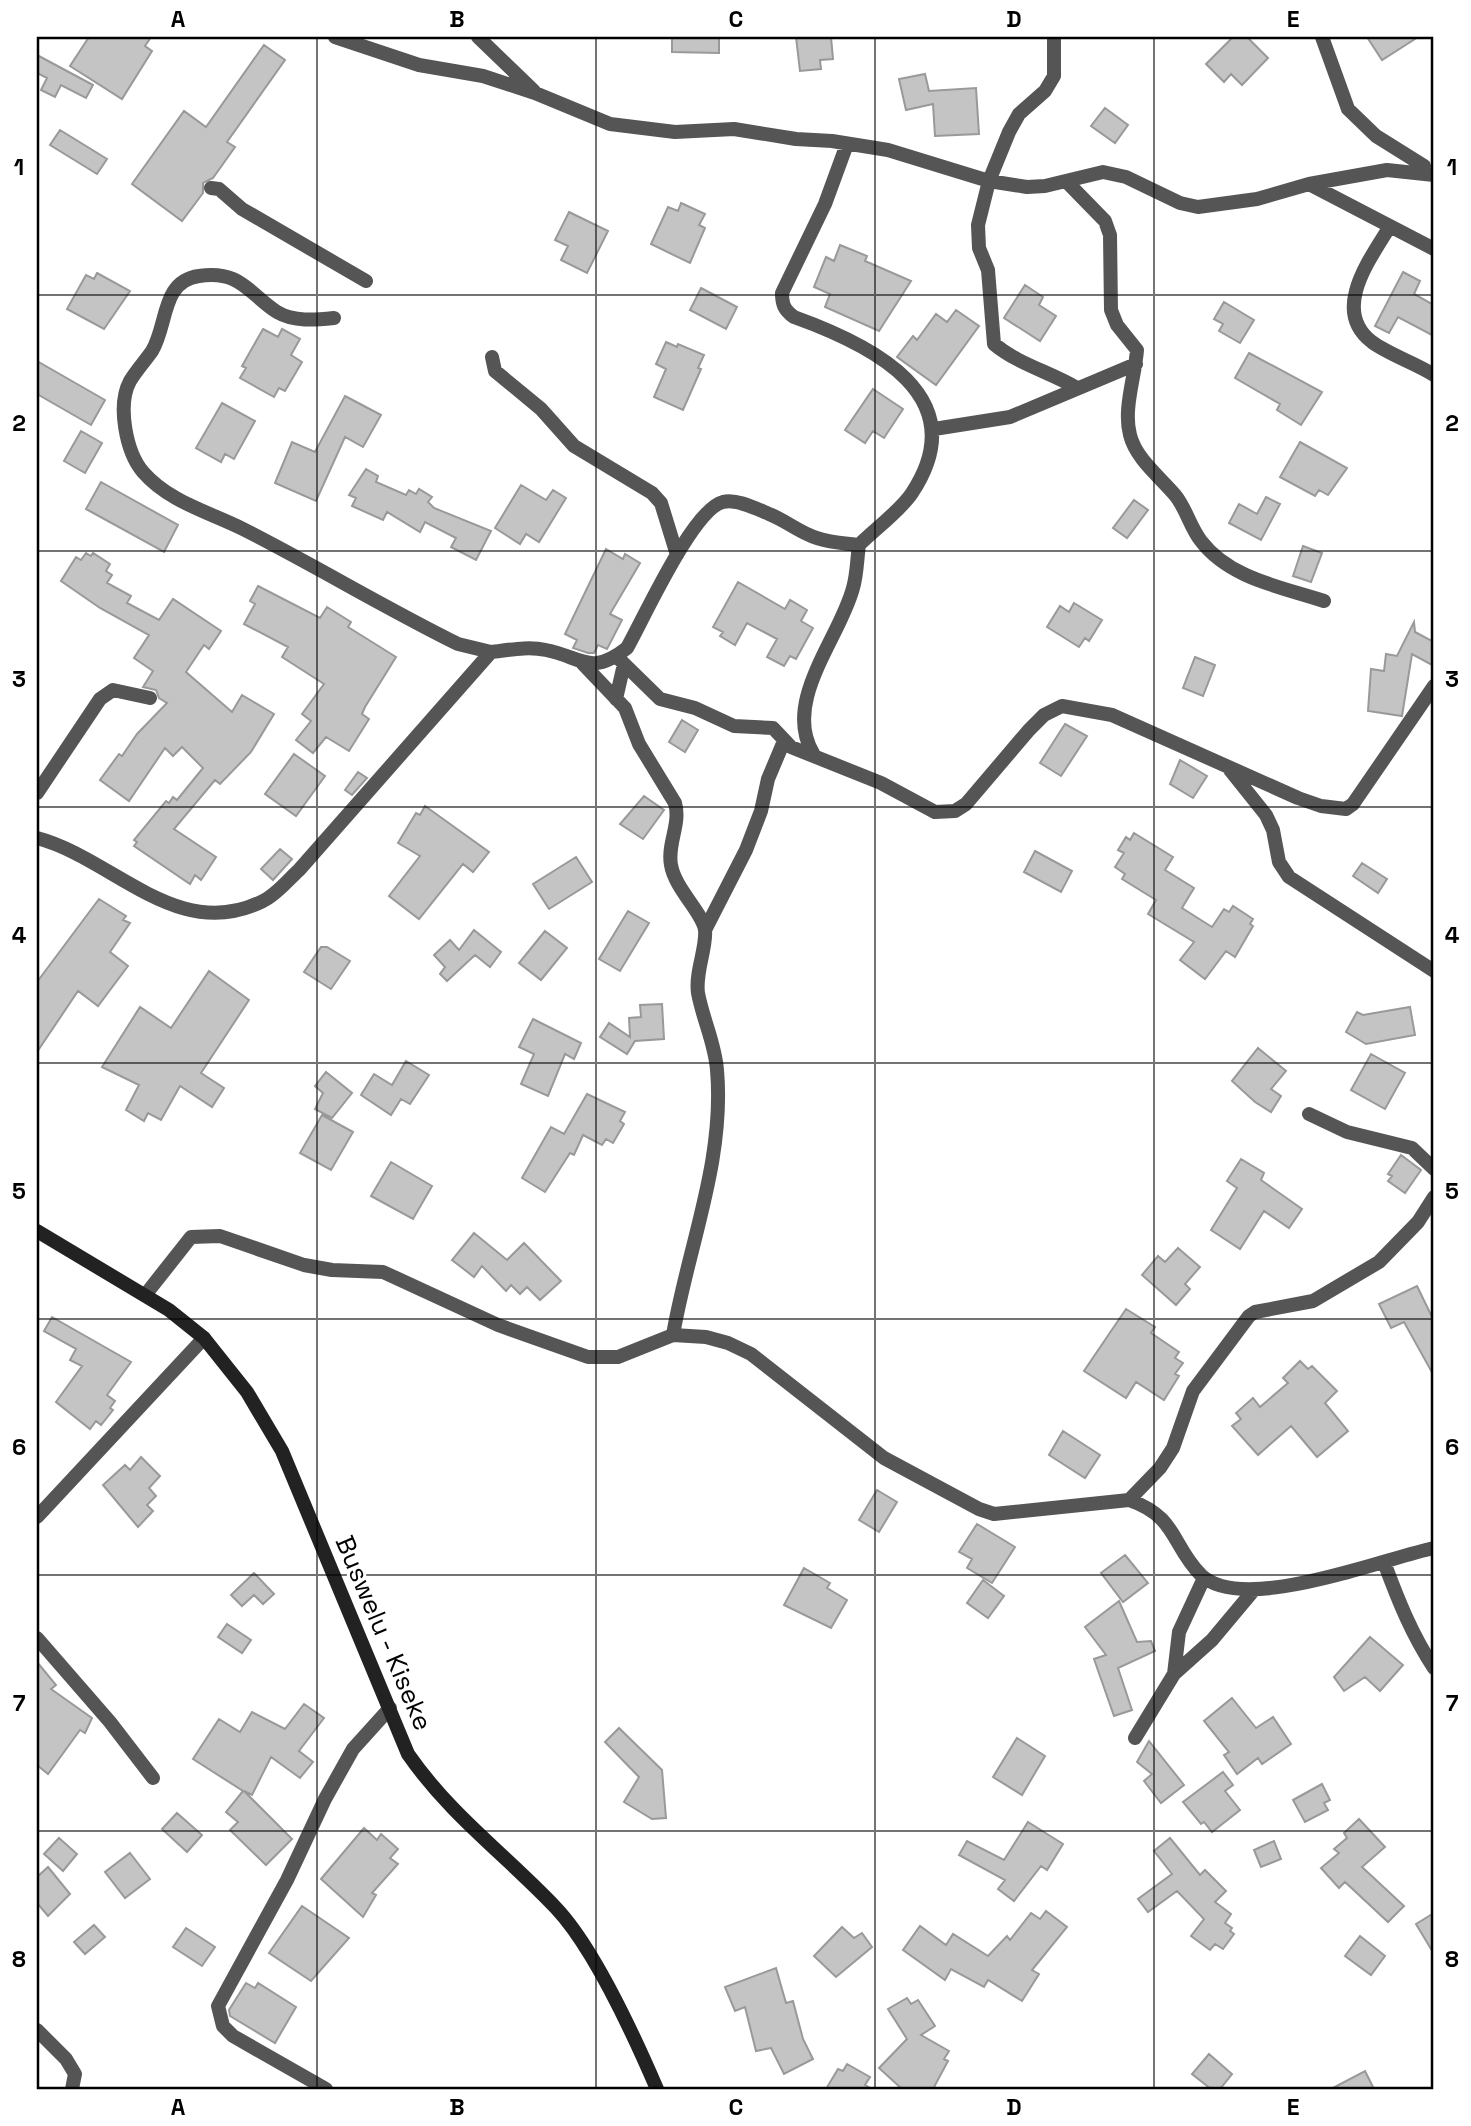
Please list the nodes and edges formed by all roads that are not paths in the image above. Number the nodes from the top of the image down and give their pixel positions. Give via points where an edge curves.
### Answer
1 (335, 37) edge
2 (478, 37) edge
3 (1054, 37) edge
4 (1322, 37) edge
5 (535, 93) junction
6 (847, 144) junction
7 (1428, 168) edge
8 (989, 181) junction
9 (1066, 181) junction
10 (1309, 184) junction
11 (211, 188) dead end
12 (1390, 226) junction
13 (1434, 249) edge
14 (366, 281) dead end
15 (334, 318) dead end
16 (492, 358) dead end
17 (1136, 364) junction
18 (1434, 375) edge
19 (1077, 388) junction
20 (934, 429) junction
21 (859, 545) junction
22 (677, 555) junction
23 (1324, 601) dead end
24 (491, 652) junction
25 (620, 660) junction
26 (583, 664) junction
27 (1434, 686) edge
28 (150, 698) dead end
29 (616, 699) junction
30 (785, 741) junction
31 (813, 754) junction
32 (1229, 769) junction
33 (37, 793) edge
34 (37, 838) edge
35 (705, 930) junction
36 (1434, 971) edge
37 (1309, 1114) dead end
38 (1434, 1169) edge
39 (1434, 1197) edge
40 (37, 1231) edge
41 (146, 1294) junction
42 (673, 1335) junction
43 (204, 1338) junction
44 (1129, 1500) junction
45 (37, 1517) edge
46 (1434, 1549) edge
47 (1384, 1562) junction
48 (1204, 1578) junction
49 (1253, 1591) junction
50 (37, 1638) edge
51 (1434, 1668) edge
52 (1174, 1674) junction
53 (390, 1708) junction
54 (1135, 1738) dead end
55 (153, 1778) dead end
56 (37, 2030) edge
57 (72, 2089) edge
58 (326, 2089) edge
59 (657, 2089) edge

1 - 5 street via 419,65 483,76
2 - 5 street
3 - 8 street via 1054,76 1045,91 1019,114
4 - 7 street via 1348,109 1376,136
5 - 6 street via 610,124 675,132 734,129
6 - 8 street via 888,150
6 - 20 street via 782,302 794,317 852,340 894,367 919,395
7 - 10 street
8 - 9 street via 1027,187
8 - 19 street via 978,225 979,248 988,270 994,344 1020,362 1046,370
9 - 10 street via 1114,173 1163,197 1198,207 1257,199
9 - 17 street via 1105,221 1110,234 1111,310 1137,350
10 - 12 street
11 - 14 street
12 - 13 street
12 - 18 street via 1361,274 1354,298 1356,323 1371,341
15 - 24 street via 295,319 278,312 236,278 197,276 185,281 174,289 155,346 129,383 125,420 129,446 142,471 181,502 242,529 458,644
16 - 22 street via 495,372 541,409 574,446 652,493 661,503
17 - 19 street
17 - 23 street via 1130,438 1140,456 1180,500 1202,542 1239,573
19 - 20 street via 1010,417
20 - 21 street via 926,469 910,496
21 - 22 street via 809,536 771,514 732,501 722,502 698,520
21 - 31 street via 853,589 817,665 808,697 804,738
22 - 25 street
24 - 26 street via 545,650
24 - 34 street via 299,870 265,901 213,915 179,908 58,844
25 - 26 street
25 - 29 street
25 - 30 street via 668,704 695,708 734,726 773,728
26 - 29 street
27 - 32 street via 1346,809 1321,806
28 - 33 street via 113,690 100,699
29 - 35 street via 675,803 671,868
30 - 31 street
30 - 35 street via 746,850
31 - 32 street via 935,812 946,813 966,804 1028,730 1062,706 1112,715
32 - 36 street via 1266,815 1279,862 1289,877
35 - 42 street via 698,992 715,1044 716,1152
37 - 38 street via 1347,1132 1412,1148
39 - 44 street via 1418,1222 1379,1262 1313,1301 1249,1316 1193,1391 1173,1448 1160,1468
40 - 41 main road, Buswelu - Kiseke
41 - 42 street via 191,1237 207,1235 304,1265 383,1272 498,1325 589,1357 618,1357
41 - 43 main road, Buswelu - Kiseke
42 - 44 street via 706,1337 751,1354 884,1458 979,1510 1014,1514
43 - 45 street
43 - 53 main road, Buswelu - Kiseke via 247,1392 282,1451
44 - 48 street via 1167,1522
46 - 47 street
47 - 49 street
47 - 51 street via 1409,1625
48 - 49 street
48 - 52 street via 1178,1632
49 - 52 street via 1212,1640
50 - 55 street
52 - 54 street
53 - 58 street via 353,1749 218,2006 223,2026 233,2036
53 - 59 main road, Buswelu - Kiseke via 408,1754 433,1789 557,1909 603,1980
56 - 57 street via 75,2074

